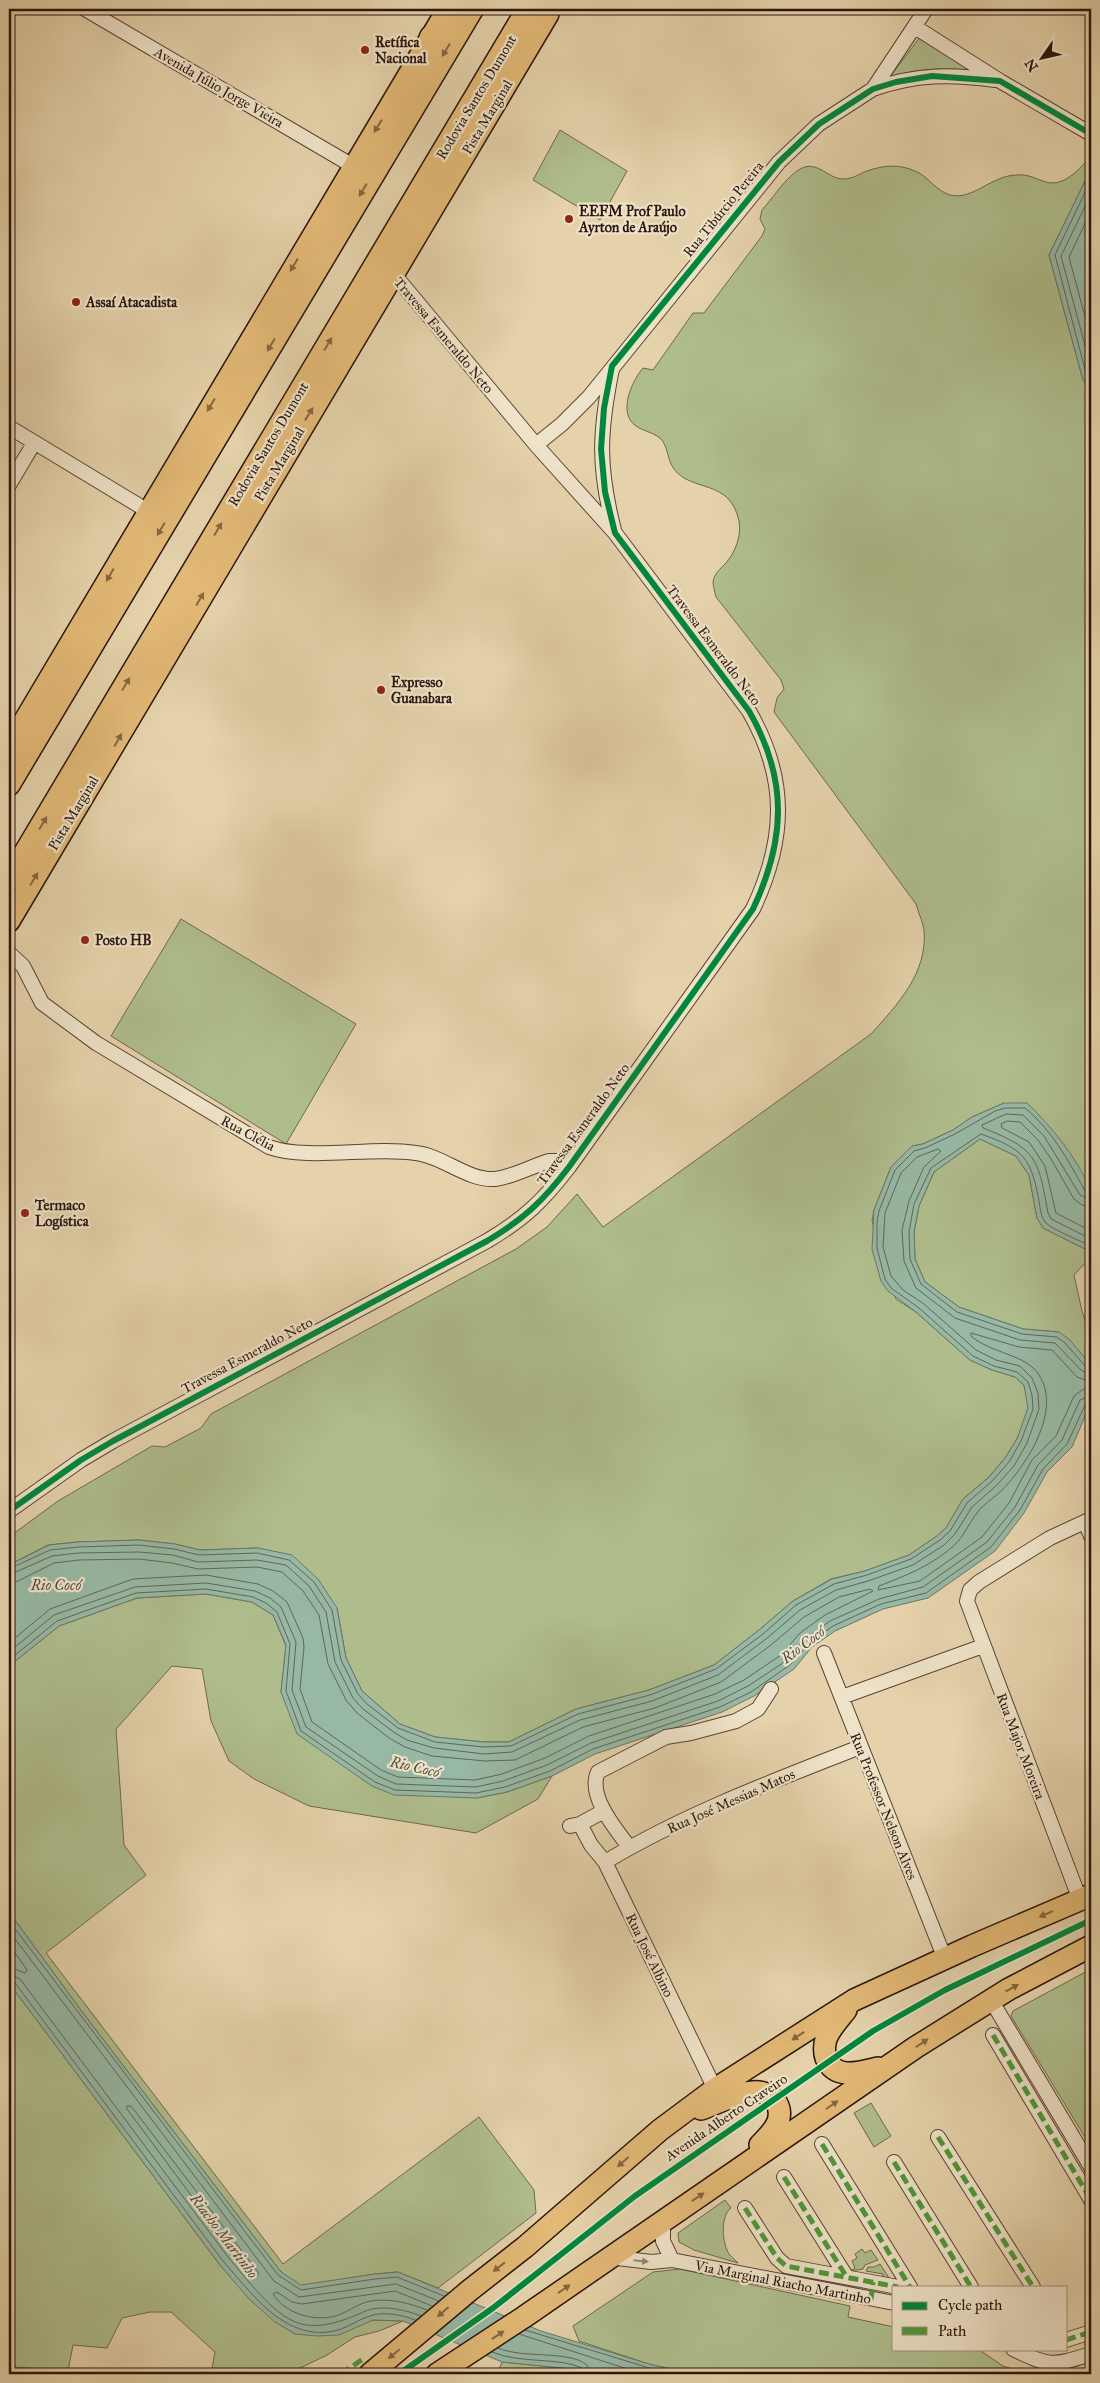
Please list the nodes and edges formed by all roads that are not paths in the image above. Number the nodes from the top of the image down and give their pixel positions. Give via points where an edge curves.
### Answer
1 (85, 9) edge
2 (448, 9) edge
3 (472, 9) edge
4 (528, 9) edge
5 (551, 9) edge
6 (926, 9) edge
7 (543, 18) edge
8 (915, 27) junction
9 (431, 37) junction
10 (1000, 81) junction
11 (873, 89) junction
12 (1091, 134) edge
13 (391, 143) junction
14 (353, 166) junction
15 (393, 273) junction
16 (612, 366) junction
17 (9, 427) edge
18 (34, 443) junction
19 (536, 445) junction
20 (9, 485) edge
21 (148, 511) junction
22 (615, 533) junction
23 (9, 747) edge
24 (9, 784) edge
25 (9, 880) edge
26 (9, 920) edge
27 (9, 953) edge
28 (569, 1167) junction
29 (9, 1511) edge
30 (1088, 1520) edge
31 (1091, 1536) edge
32 (983, 1646) junction
33 (824, 1653) dead end
34 (771, 1689) dead end
35 (842, 1697) junction
36 (860, 1746) junction
37 (604, 1811) junction
38 (629, 1848) junction
39 (605, 1862) junction
40 (1085, 1898) edge
41 (1091, 1946) edge
42 (946, 1959) junction
43 (854, 2000) junction
44 (991, 2000) junction
45 (993, 2035) dead end
46 (889, 2065) junction
47 (715, 2090) junction
48 (674, 2119) junction
49 (938, 2137) dead end
50 (822, 2144) dead end
51 (894, 2162) dead end
52 (1091, 2167) edge
53 (784, 2177) dead end
54 (725, 2178) junction
55 (1091, 2200) edge
56 (745, 2208) dead end
57 (663, 2221) junction
58 (609, 2257) junction
59 (672, 2260) junction
60 (846, 2276) junction
61 (873, 2282) junction
62 (893, 2286) edge
63 (909, 2286) edge
64 (970, 2286) edge
65 (1032, 2286) edge
66 (871, 2300) junction
67 (892, 2303) edge
68 (1091, 2332) edge
69 (1068, 2339) edge
70 (1015, 2350) edge
71 (1091, 2354) edge
72 (370, 2374) edge
73 (437, 2374) edge

1 - 14 street, Avenida Júlio Jorge Vieira
2 - 9 main road
3 -> 13 highway
25 -> 4 highway, Rodovia Santos Dumont
5 - 7 main road, Pista Marginal
6 - 8 street, Rua Tibúrcio Pereira
7 - 15 main road, Pista Marginal
8 - 10 street
8 - 11 street, Rua Tibúrcio Pereira
9 - 13 highway
9 -> 14 main road
10 - 11 street via 932,76
10 - 12 street
11 - 16 street, Rua Tibúrcio Pereira via 819,124 778,162
13 -> 24 highway
14 -> 21 main road
15 - 19 street, Travessa Esmeraldo Neto
26 -> 15 main road, Pista Marginal
16 - 19 street, Rua Tibúrcio Pereira via 582,404
16 - 22 street via 601,449 605,492
17 - 18 street
18 - 20 street
18 - 21 street
19 - 22 street, Travessa Esmeraldo Neto
21 -> 23 main road
22 - 28 street, Travessa Esmeraldo Neto via 757,725 774,767 778,829 770,867 753,909
27 - 28 street, Rua Clélia via 23,966 42,1003 96,1043 276,1149 415,1152 440,1159 476,1176 494,1179 549,1162 557,1161
28 - 29 street, Travessa Esmeraldo Neto via 544,1200 506,1229 113,1441
30 - 31 street
30 - 32 street, Rua Major Moreira via 1050,1538 970,1590 967,1601
32 - 35 street
32 - 40 street, Rua Major Moreira
33 - 35 street, Rua Professor Nelson Alves
34 - 37 street via 758,1708 736,1721 666,1737 598,1772 596,1790
35 - 36 street, Rua Professor Nelson Alves
36 - 38 street, Rua José Messias Matos via 724,1801
36 - 42 street, Rua Professor Nelson Alves
37 - 38 street
37 - 39 street, Rua José Albino via 575,1825
38 - 39 street, Rua José Messias Matos
39 - 47 street, Rua José Albino
40 -> 42 main road, Avenida Alberto Craveiro
44 -> 41 main road
42 - 43 main road, Avenida Alberto Craveiro
43 - 46 main road via 826,2039 824,2052 828,2062 836,2070 849,2074
43 -> 47 main road, Avenida Alberto Craveiro
46 -> 44 main road
44 - 52 street
45 - 55 street
54 -> 46 main road
47 - 48 main road, Avenida Alberto Craveiro
48 - 54 main road via 748,2092 762,2092 774,2100 780,2113 776,2128
48 -> 72 main road, Avenida Alberto Craveiro
49 - 65 street
50 - 63 street
51 - 64 street
53 - 60 street
57 -> 54 main road
56 - 60 street via 780,2262 786,2266
57 - 58 main road
57 - 59 street via 663,2241
58 -> 59 street, Via Marginal Riacho Martinho via 651,2262
73 -> 58 main road
59 - 66 street, Via Marginal Riacho Martinho
60 - 61 street
61 - 62 street
61 - 66 street
66 - 67 street, Via Marginal Riacho Martinho
68 - 69 street
70 - 71 street via 1043,2363 1058,2364

